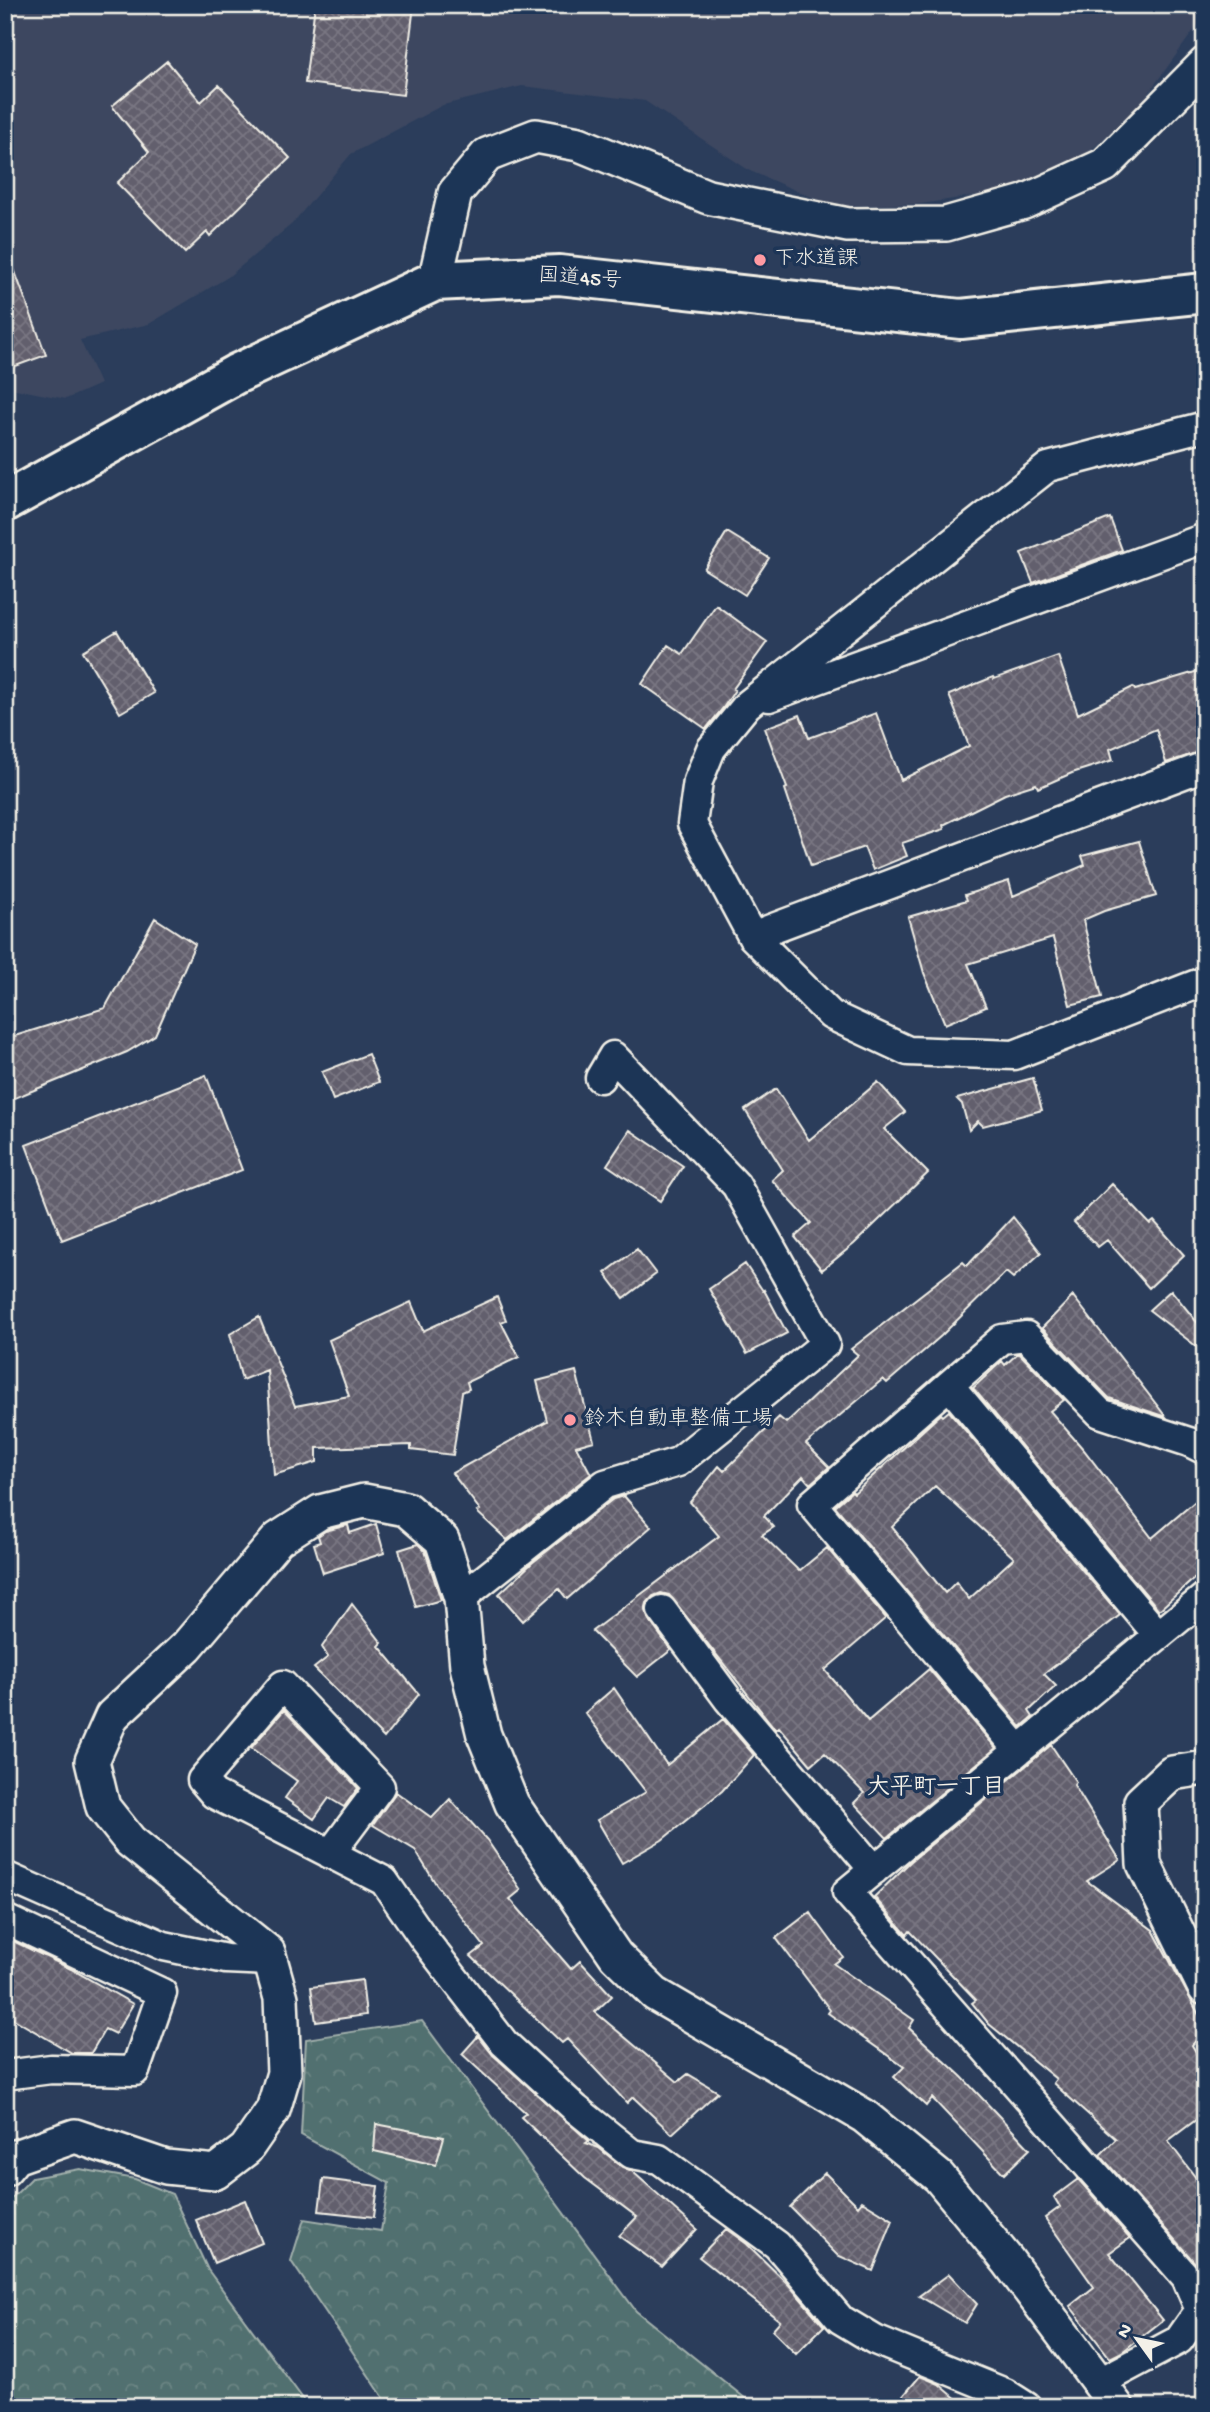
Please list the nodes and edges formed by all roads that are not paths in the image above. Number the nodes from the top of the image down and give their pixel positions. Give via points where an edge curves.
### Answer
1 (1205, 64) edge
2 (435, 281) junction
3 (1205, 293) edge
4 (1205, 426) edge
5 (5, 502) edge
6 (1205, 538) edge
7 (747, 705) junction
8 (1205, 766) edge
9 (752, 936) junction
10 (1205, 981) edge
11 (600, 1078) dead end
12 (949, 1385) junction
13 (1205, 1450) edge
14 (1205, 1597) edge
15 (461, 1598) junction
16 (662, 1610) dead end
17 (1158, 1635) junction
18 (1019, 1750) junction
19 (1205, 1768) edge
20 (330, 1854) junction
21 (874, 1870) junction
22 (5, 1876) edge
23 (5, 1919) edge
24 (271, 1961) junction
25 (1205, 1988) edge
26 (5, 2075) edge
27 (5, 2169) edge
28 (1107, 2395) edge
29 (1027, 2407) edge

1 - 2 street via 1105,165 1024,202 946,224 848,225 708,197 579,144 536,136 487,155 455,193
2 - 3 highway, 国道45号 via 559,275 961,319
2 - 5 highway, 国道45号 via 236,374
4 - 7 street via 1048,467
6 - 7 street
7 - 9 street via 711,748 698,781 692,824
8 - 9 street
9 - 10 street via 831,1015 908,1051 1014,1055
11 - 15 street via 613,1056 736,1185 825,1344 678,1462 605,1484
12 - 13 street via 1002,1339 1026,1336 1100,1413
12 - 17 street
12 - 18 street via 812,1504
14 - 17 street
15 - 24 street via 442,1540 406,1509 364,1501 320,1512 278,1539 187,1646 112,1716 92,1761 103,1807 130,1841 268,1952
15 - 28 street via 467,1666 484,1735 512,1804 615,1956 655,1994 864,2116 939,2177 1008,2260
16 - 21 street via 728,1699
17 - 18 street
18 - 21 street
19 - 25 street via 1172,1773 1141,1802 1144,1864
20 - 20 street via 214,1794 202,1780 282,1685 380,1787
20 - 29 street via 384,1881 504,2043 632,2154 659,2159 777,2245 840,2319 875,2340 1005,2393
21 - 28 street via 847,1892 1185,2277 1200,2310 1179,2340
22 - 24 street via 164,1946 226,1959
23 - 26 street via 162,1993 135,2071 51,2069
24 - 27 street via 281,1998 284,2073 273,2110 246,2150 216,2172 166,2167 75,2136 15,2157

